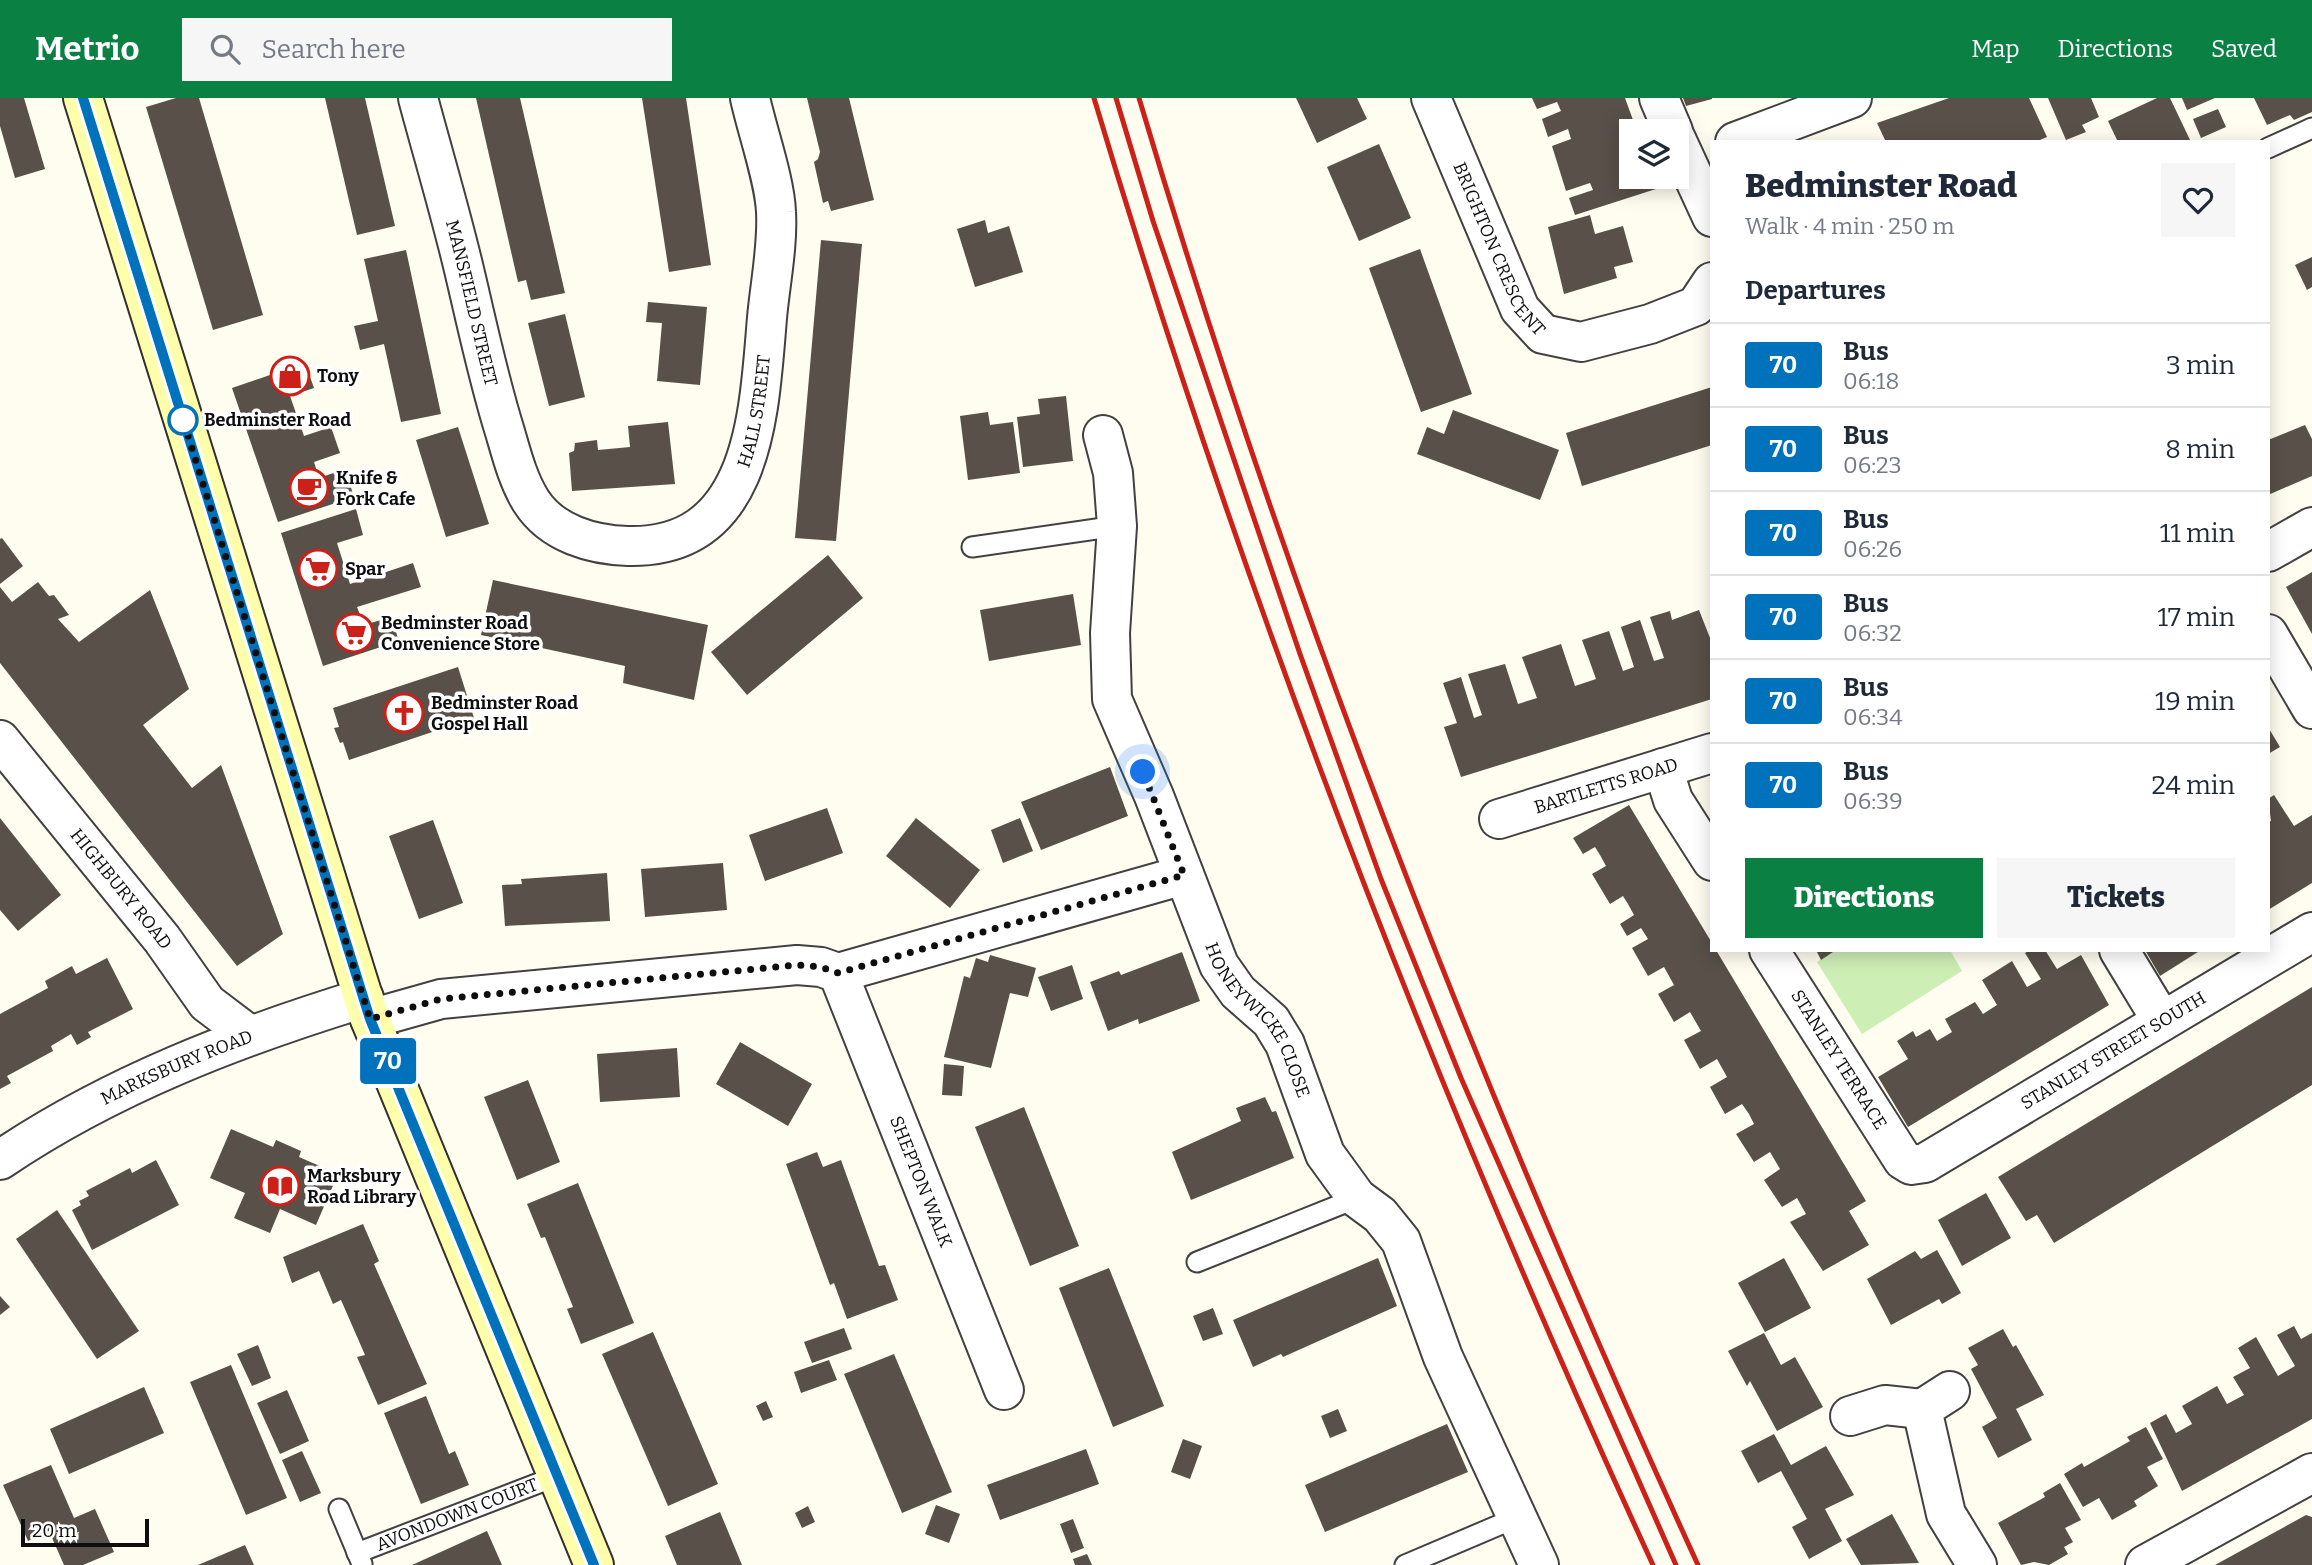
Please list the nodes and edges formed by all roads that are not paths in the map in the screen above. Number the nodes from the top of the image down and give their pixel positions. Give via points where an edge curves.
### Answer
1 (83, 98) edge
2 (418, 98) edge
3 (750, 98) edge
4 (1431, 98) edge
5 (1659, 98) edge
6 (1852, 98) edge
7 (1672, 119) edge
8 (2312, 128) edge
9 (1740, 140) edge
10 (2270, 147) edge
11 (1689, 151) edge
12 (1710, 211) edge
13 (1710, 285) edge
14 (1103, 435) dead end
15 (533, 504) joint
16 (1117, 526) junction
17 (2312, 527) edge
18 (972, 547) dead end
19 (2270, 551) edge
20 (2270, 637) edge
21 (2312, 709) edge
22 (0, 740) edge
23 (1710, 754) edge
24 (1663, 768) junction
25 (1499, 819) dead end
26 (1710, 858) edge
27 (1184, 875) junction
28 (2312, 932) edge
29 (1770, 952) edge
30 (2120, 952) edge
31 (838, 973) junction
32 (367, 1008) junction
33 (2162, 1021) junction
34 (248, 1034) junction
35 (2, 1153) edge
36 (1911, 1165) joint
37 (1357, 1198) junction
38 (1197, 1262) dead end
39 (1004, 1390) dead end
40 (1850, 1416) dead end
41 (2312, 1473) edge
42 (557, 1476) junction
43 (339, 1508) dead end
44 (1518, 1517) junction
45 (359, 1559) edge
46 (594, 1565) edge
47 (1405, 1565) edge
48 (1539, 1565) edge
49 (1977, 1565) edge
50 (2146, 1565) edge

1 - 32 main road
2 - 15 street, MANSFIELD STREET via 493,393 517,472
3 - 15 street, HALL STREET via 776,211 759,407 747,462 726,503 702,527 640,546 605,545 570,536
4 - 13 street, BRIGHTON CRESCENT via 1520,309 1543,334 1581,342 1650,324 1696,306
5 - 7 street
6 - 9 street
8 - 10 lane
11 - 12 street
14 - 16 street, HONEYWICKE CLOSE via 1113,473
16 - 18 lane
16 - 27 street, HONEYWICKE CLOSE via 1110,633 1112,699
17 - 19 street
20 - 21 street
22 - 34 street, HIGHBURY ROAD via 162,939 207,1003
23 - 24 street, BARTLETTS ROAD
24 - 25 street, BARTLETTS ROAD
24 - 26 street via 1673,800
27 - 31 street
27 - 37 street, HONEYWICKE CLOSE via 1219,965 1286,1044 1325,1154
28 - 33 street, STANLEY STREET SOUTH
29 - 36 street, STANLEY TERRACE via 1903,1160
30 - 33 street
31 - 32 street via 797,965
31 - 39 street, SHEPTON WALK
32 - 34 street, MARKSBURY ROAD
32 - 42 main road
33 - 36 street, STANLEY STREET SOUTH via 1925,1163
34 - 35 street, MARKSBURY ROAD via 105,1098
37 - 38 lane
37 - 44 street, HONEYWICKE CLOSE via 1380,1215 1401,1241 1443,1357
40 - 49 street via 1885,1405 1936,1400 1946,1514
41 - 50 street
42 - 45 lane, AVONDOWN COURT
42 - 46 main road
43 - 45 lane, AVONDOWN COURT
44 - 47 lane
44 - 48 street, HONEYWICKE CLOSE

